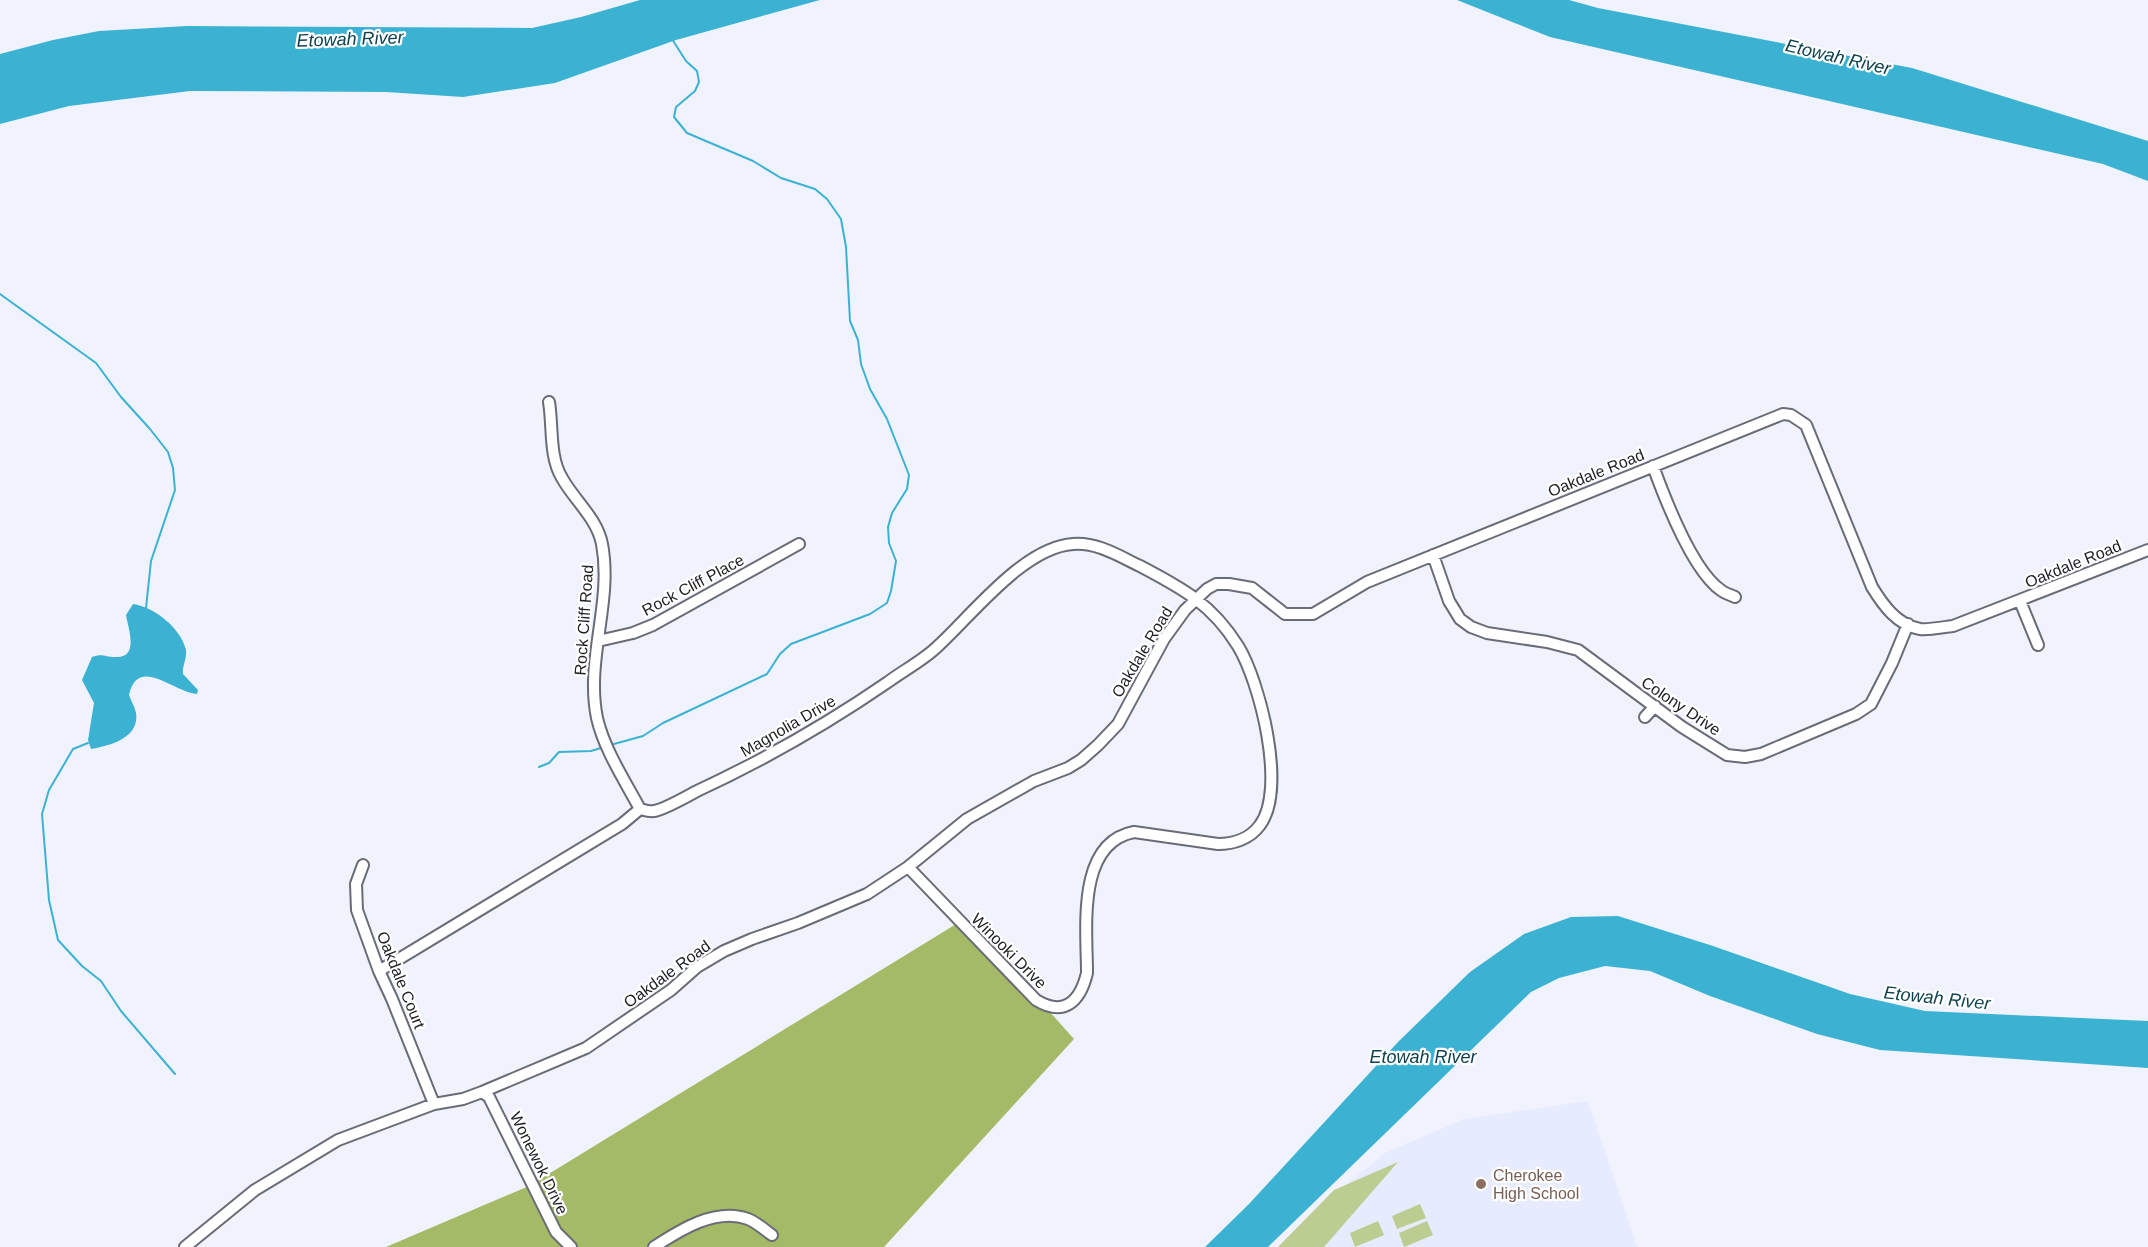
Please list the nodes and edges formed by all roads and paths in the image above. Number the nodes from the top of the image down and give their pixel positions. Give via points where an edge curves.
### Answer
1 (549, 402) dead end
2 (1653, 466) junction
3 (799, 544) dead end
4 (2148, 550) edge
5 (1433, 555) junction
6 (1735, 597) dead end
7 (1197, 598) junction
8 (2020, 601) junction
9 (1908, 624) junction
10 (598, 641) junction
11 (2038, 645) dead end
12 (1655, 706) junction
13 (1645, 717) dead end
14 (640, 809) junction
15 (363, 865) dead end
16 (908, 867) junction
17 (379, 972) junction
18 (482, 1092) junction
19 (434, 1104) junction
20 (772, 1235) dead end
21 (185, 1247) edge
22 (571, 1247) edge
23 (654, 1247) edge

1 - 10 street, Rock Cliff Road via 561,477 588,514 602,542 605,571
2 - 5 street, Oakdale Road
2 - 6 street via 1671,513 1703,572 1722,591
2 - 9 street, Oakdale Road via 1783,414 1801,420 1814,442 1872,587 1884,607
3 - 10 street, Rock Cliff Place via 653,625
4 - 8 street, Oakdale Road
5 - 7 street, Oakdale Road via 1357,586 1313,614 1285,615 1252,588 1229,584 1216,584
5 - 12 street, Colony Drive via 1449,601 1460,619 1471,627 1578,650
7 - 14 street, Magnolia Drive via 1099,547 1072,544 1051,549 1021,568 937,647 853,706 731,775 654,811
7 - 16 street, Oakdale Road via 1164,639 1118,724 1098,745 1068,768 1034,780 967,819
7 - 16 street, Winooki Drive via 1238,646 1257,693 1269,748 1270,790 1266,810 1253,832 1229,844 1134,832 1112,840 1098,858 1090,887 1087,973 1083,990 1077,996 1057,1008 1036,1000
8 - 9 street, Oakdale Road via 1953,626 1919,628
8 - 11 street
9 - 12 street, Colony Drive via 1871,704 1761,754 1727,754
10 - 14 street, Rock Cliff Road via 594,682 597,718
12 - 13 street
14 - 17 street, Magnolia Drive via 622,824
15 - 17 street, Oakdale Court via 356,884 357,910
16 - 18 street, Oakdale Road via 867,894 724,951 586,1048
17 - 19 street, Oakdale Court
18 - 19 street, Oakdale Road
18 - 22 street, Wonewok Drive via 489,1097 556,1232
19 - 21 street, Oakdale Road via 338,1140 255,1190
20 - 23 street via 749,1219 718,1216 679,1231

